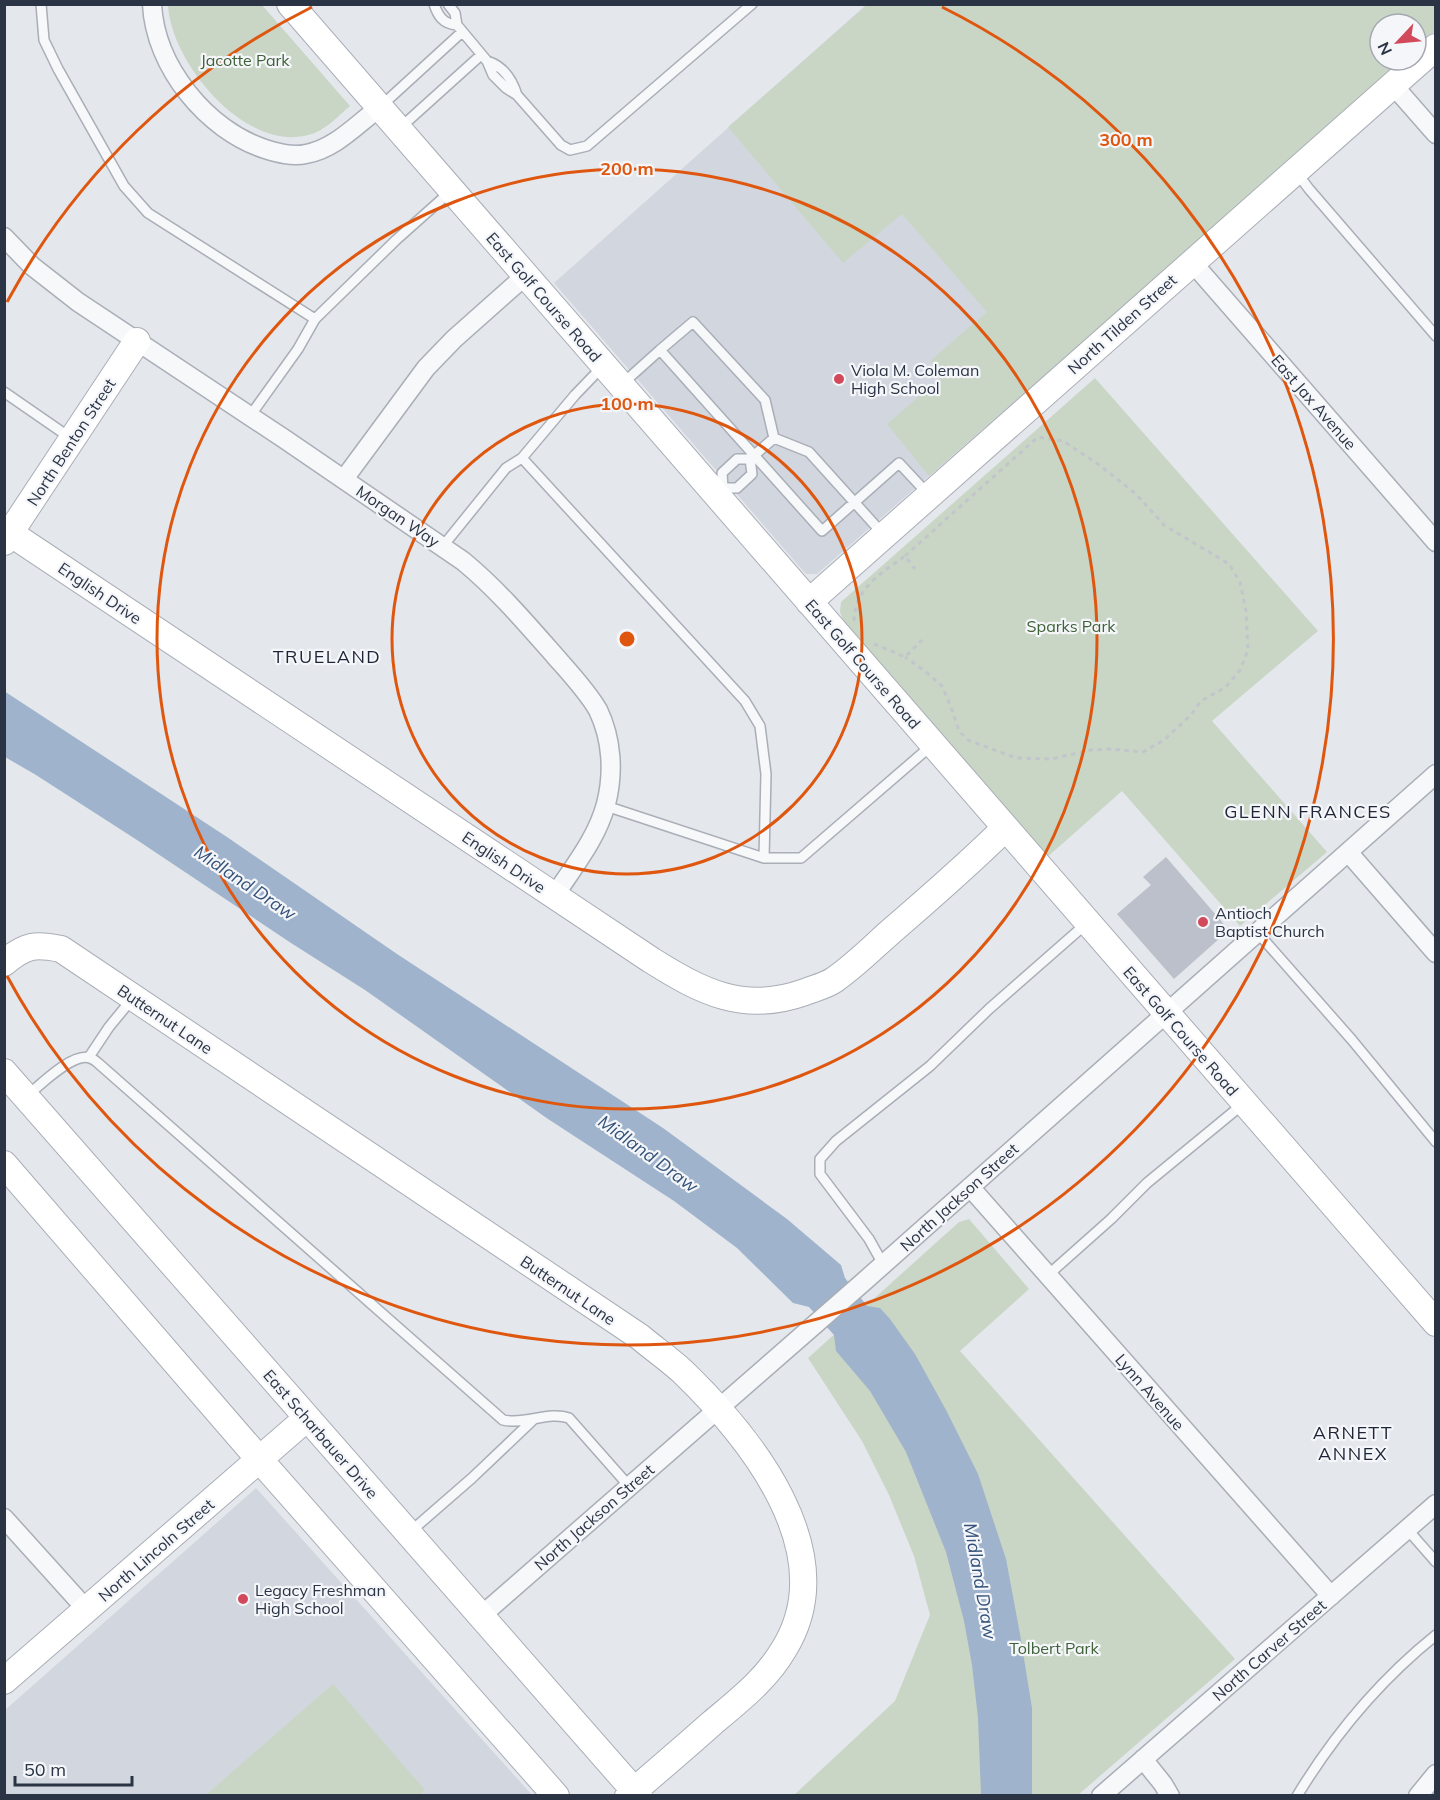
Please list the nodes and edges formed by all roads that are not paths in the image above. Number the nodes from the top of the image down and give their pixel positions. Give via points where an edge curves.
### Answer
1 (41, 4) edge
2 (152, 4) edge
3 (290, 4) edge
4 (434, 4) edge
5 (448, 4) edge
6 (752, 4) edge
7 (459, 28) junction
8 (1436, 47) edge
9 (484, 58) junction
10 (1393, 85) junction
11 (379, 108) junction
12 (398, 130) junction
13 (1436, 134) edge
14 (1296, 171) junction
15 (451, 191) junction
16 (4, 237) edge
17 (1192, 262) junction
18 (525, 276) junction
19 (315, 319) junction
20 (1436, 336) edge
21 (137, 341) junction
22 (660, 351) junction
23 (604, 366) junction
24 (621, 385) junction
25 (4, 392) edge
26 (250, 416) junction
27 (774, 438) junction
28 (73, 440) junction
29 (752, 457) junction
30 (522, 458) junction
31 (344, 479) junction
32 (720, 491) junction
33 (929, 495) junction
34 (854, 503) junction
35 (6, 535) edge
36 (884, 536) junction
37 (1436, 542) edge
38 (442, 546) junction
39 (809, 602) junction
40 (932, 745) junction
41 (1436, 774) edge
42 (606, 806) junction
43 (1004, 829) junction
44 (1348, 852) junction
45 (764, 858) junction
46 (555, 895) junction
47 (1087, 923) junction
48 (1257, 932) junction
49 (1436, 953) edge
50 (4, 963) edge
51 (133, 998) junction
52 (1166, 1012) junction
53 (89, 1057) junction
54 (4, 1072) edge
55 (26, 1097) junction
56 (1244, 1103) junction
57 (1436, 1142) edge
58 (4, 1164) edge
59 (970, 1187) junction
60 (883, 1264) junction
61 (1048, 1275) junction
62 (1436, 1323) edge
63 (717, 1409) junction
64 (307, 1418) junction
65 (533, 1419) junction
66 (259, 1459) junction
67 (629, 1486) junction
68 (1436, 1503) edge
69 (4, 1518) edge
70 (1407, 1529) junction
71 (409, 1534) junction
72 (1436, 1562) edge
73 (1331, 1596) junction
74 (87, 1610) junction
75 (481, 1616) junction
76 (1436, 1635) edge
77 (4, 1681) edge
78 (1143, 1759) junction
79 (634, 1794) edge
80 (556, 1796) edge
81 (1101, 1796) edge
82 (1170, 1796) edge
83 (1297, 1796) edge

1 - 19 lane via 44,40 124,186 148,213
2 - 11 street via 164,49 185,89 215,122 258,146 281,154 307,154 333,143
3 - 11 street, East Golf Course Road
4 - 7 lane via 441,19
5 - 7 lane
6 - 9 lane via 587,146 570,150 561,145 517,95 502,69
7 - 9 lane
7 - 11 lane
8 - 10 street, North Tilden Street
9 - 12 lane
10 - 13 street
10 - 14 street, North Tilden Street
11 - 12 street, East Golf Course Road
12 - 15 street, East Golf Course Road
14 - 17 street, North Tilden Street
14 - 20 lane
15 - 18 street, East Golf Course Road
15 - 19 lane
16 - 21 street, Morgan Way via 32,266
17 - 33 street, North Tilden Street
17 - 37 street, East Jax Avenue
18 - 23 street, East Golf Course Road
18 - 31 street via 426,368
19 - 26 lane
21 - 26 street, Morgan Way
21 - 28 street, North Benton Street
22 - 24 lane
22 - 27 lane via 693,322 765,400
22 - 29 lane
23 - 24 street, East Golf Course Road
23 - 30 lane
24 - 32 street, East Golf Course Road
25 - 28 lane
26 - 31 street, Morgan Way
27 - 29 lane
27 - 34 lane via 809,452
28 - 35 street, North Benton Street
29 - 32 lane via 737,459 722,473
29 - 32 lane via 752,474 737,488
29 - 34 lane via 822,531
30 - 38 lane via 506,468
30 - 45 lane via 750,709 760,726 766,774
31 - 38 street, Morgan Way
32 - 39 street, East Golf Course Road
33 - 34 lane via 899,463
33 - 36 street, North Tilden Street
34 - 36 lane
35 - 46 street, English Drive
36 - 39 street, North Tilden Street
38 - 42 street, Morgan Way via 486,582 589,696 604,726 612,764
39 - 40 street, East Golf Course Road
40 - 43 street, East Golf Course Road
40 - 45 lane via 801,858
41 - 44 street, North Jackson Street
42 - 45 lane
42 - 46 street, Morgan Way via 597,831
43 - 46 street, English Drive via 840,975 821,986 779,999 737,999 700,989
43 - 47 street, East Golf Course Road
44 - 48 street, North Jackson Street
44 - 49 street
47 - 52 street, East Golf Course Road
47 - 60 lane via 930,1066 836,1141 820,1159 820,1174
48 - 52 street, North Jackson Street
48 - 57 lane
50 - 51 street, Butternut Lane via 24,949 53,946
51 - 53 lane
51 - 63 street, Butternut Lane via 640,1337 682,1371
52 - 56 street, East Golf Course Road
52 - 59 street, North Jackson Street
53 - 55 lane via 69,1062
53 - 65 lane via 503,1420 516,1423
54 - 55 street, East Scharbauer Drive
55 - 64 street, East Scharbauer Drive
56 - 61 lane via 1147,1183
56 - 62 street, East Golf Course Road
58 - 66 street
59 - 60 street, North Jackson Street
59 - 61 street, Lynn Avenue
60 - 63 street, North Jackson Street
61 - 73 street, Lynn Avenue
63 - 67 street, North Jackson Street
63 - 79 street, Butternut Lane via 768,1478 796,1532 803,1574 796,1623 784,1649 755,1686
64 - 66 street, North Lincoln Street
64 - 71 street, East Scharbauer Drive
65 - 67 lane via 560,1415 569,1418
65 - 71 lane
66 - 74 street, North Lincoln Street
66 - 80 street
67 - 75 street, North Jackson Street
68 - 70 street, North Carver Street
69 - 74 street
70 - 72 lane
70 - 73 street, North Carver Street
71 - 75 street, East Scharbauer Drive
73 - 78 street, North Carver Street
74 - 77 street, North Lincoln Street
75 - 79 street, East Scharbauer Drive
76 - 83 lane via 1406,1659 1369,1698 1320,1758
78 - 81 street, North Carver Street
78 - 82 street

